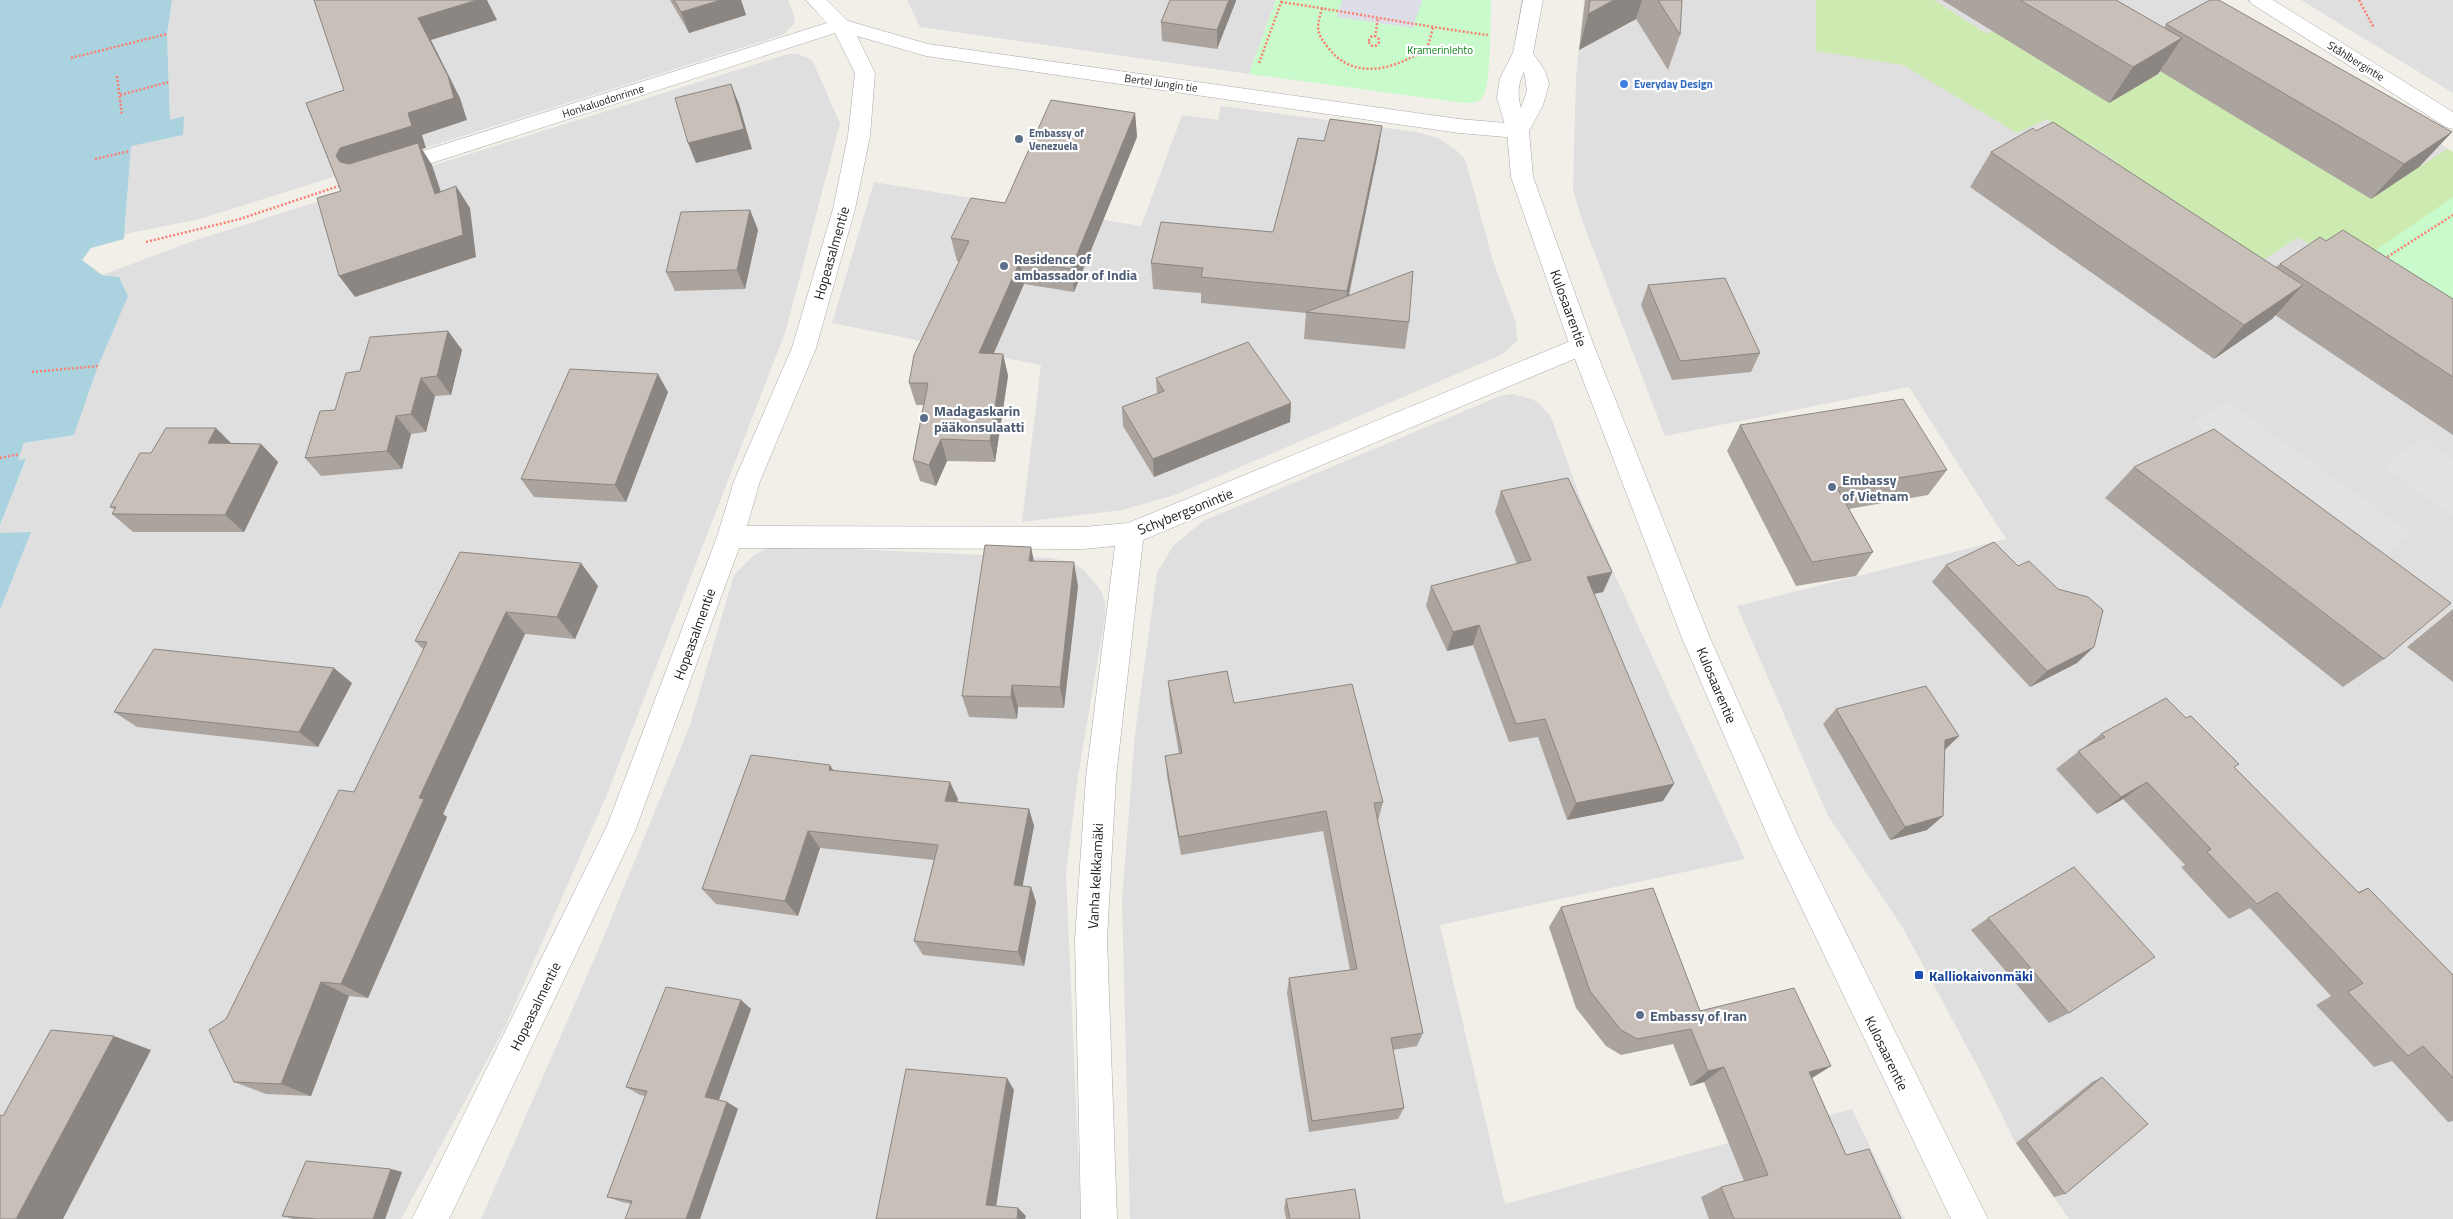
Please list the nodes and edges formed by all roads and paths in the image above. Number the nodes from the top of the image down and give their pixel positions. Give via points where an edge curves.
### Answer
1 (816, 0) edge
2 (1533, 0) edge
3 (2259, 0) edge
4 (1281, 1) edge
5 (1322, 8) junction
6 (1378, 18) junction
7 (841, 25) junction
8 (1433, 28) junction
9 (167, 34) dead end
10 (1487, 35) dead end
11 (1375, 37) junction
12 (1523, 53) junction
13 (72, 58) dead end
14 (116, 76) dead end
15 (169, 82) dead end
16 (120, 95) junction
17 (1247, 95) junction
18 (122, 115) dead end
19 (2453, 122) edge
20 (1518, 131) junction
21 (130, 151) dead end
22 (96, 159) dead end
23 (364, 177) joint
24 (2453, 216) edge
25 (146, 242) dead end
26 (2377, 264) edge
27 (1582, 346) junction
28 (98, 366) dead end
29 (32, 372) dead end
30 (19, 454) dead end
31 (0, 458) edge
32 (1130, 534) junction
33 (730, 536) junction
34 (430, 1219) edge
35 (1099, 1219) edge
36 (1970, 1219) edge

1 - 7 street, Bertel Jungin tie
2 - 12 street, Kulosaarentie
3 - 19 street, Ståhlbergintie
4 - 5 path
4 - 17 path
5 - 6 path
5 - 8 path via 1318,26 1320,38 1338,59 1366,70 1389,68 1421,53 1427,47
6 - 8 path
6 - 11 path
7 - 17 street, Bertel Jungin tie via 926,50
7 - 23 street, Honkaluodonrinne
7 - 33 street, Hopeasalmentie via 865,73 859,136 844,208 804,348 747,481
8 - 10 path
9 - 13 path
11 - 11 path via 1369,38 1368,43 1379,44
12 - 20 street, Kulosaarentie via 1510,78 1507,98
12 - 20 street via 1537,78 1538,87 1535,100
14 - 16 path
15 - 16 path
16 - 18 path
17 - 20 street, Bertel Jungin tie via 1458,126
20 - 27 street, Kulosaarentie via 1522,177
21 - 22 path
23 - 25 path via 240,218
24 - 26 path
27 - 32 street, Schybergsonintie
27 - 36 street, Kulosaarentie via 1696,638 1786,844
28 - 29 path
30 - 31 path
32 - 33 street, Schybergsonintie via 1083,538
32 - 35 street, Vanha kelkkamäki via 1101,777 1091,939
33 - 34 street, Hopeasalmentie via 620,831

